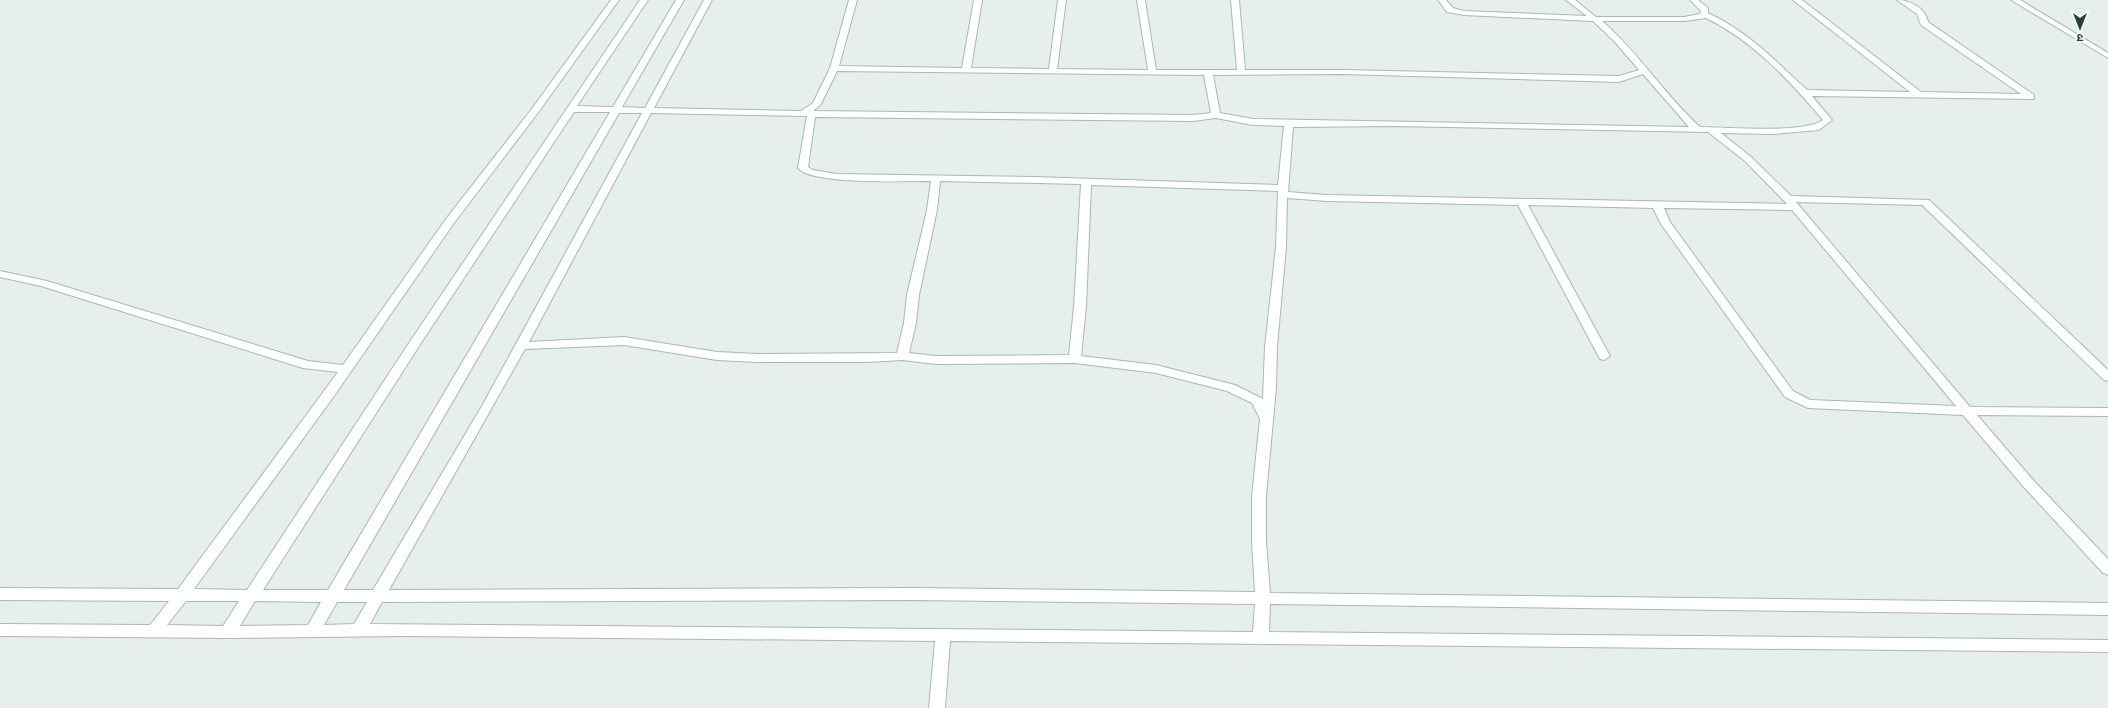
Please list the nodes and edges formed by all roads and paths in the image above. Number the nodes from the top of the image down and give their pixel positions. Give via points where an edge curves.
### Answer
1 (615, 0) edge
2 (644, 0) edge
3 (680, 0) edge
4 (708, 0) edge
5 (853, 0) edge
6 (978, 0) edge
7 (1062, 0) edge
8 (1141, 0) edge
9 (1235, 0) edge
10 (1442, 0) edge
11 (1570, 0) edge
12 (1694, 0) edge
13 (1797, 0) edge
14 (1901, 0) edge
15 (2015, 0) edge
16 (1704, 14) junction
17 (1594, 19) junction
18 (2108, 56) edge
19 (834, 68) junction
20 (1644, 70) junction
21 (966, 71) junction
22 (1053, 72) junction
23 (1241, 72) junction
24 (1153, 73) junction
25 (1208, 73) junction
26 (1805, 93) junction
27 (1919, 95) junction
28 (571, 109) junction
29 (615, 111) junction
30 (648, 111) junction
31 (808, 113) junction
32 (1216, 115) junction
33 (1289, 124) junction
34 (1697, 129) junction
35 (1711, 130) junction
36 (936, 178) junction
37 (1086, 182) junction
38 (1284, 191) junction
39 (1521, 202) junction
40 (1790, 203) junction
41 (1657, 205) junction
42 (0, 274) edge
43 (520, 346) junction
44 (902, 356) junction
45 (1604, 356) dead end
46 (1075, 359) junction
47 (346, 369) junction
48 (2108, 377) edge
49 (1967, 411) junction
50 (2108, 412) edge
51 (1266, 418) junction
52 (2108, 568) edge
53 (0, 594) edge
54 (182, 595) junction
55 (377, 595) junction
56 (250, 596) junction
57 (333, 596) junction
58 (1263, 598) junction
59 (2108, 609) edge
60 (0, 630) edge
61 (358, 630) junction
62 (154, 631) junction
63 (312, 631) junction
64 (227, 632) junction
65 (943, 635) junction
66 (1261, 638) junction
67 (2108, 646) edge
68 (937, 708) edge

1 - 47 street via 534,112 450,221
2 - 28 street
3 - 29 street
4 - 30 street via 691,26
5 - 19 street
6 - 21 street
7 - 22 street
8 - 24 street
9 - 23 street
10 - 17 street via 1450,10 1464,13
11 - 17 street
12 - 16 street via 1705,10
13 - 27 street
14 - 27 street via 1921,12 1924,23 2031,97
15 - 18 street
16 - 17 street via 1684,19
16 - 26 street via 1745,37
17 - 20 street
19 - 21 street
19 - 31 street via 817,104
20 - 23 street via 1636,75 1619,78
20 - 34 street
21 - 22 street
22 - 24 street
23 - 25 street
24 - 25 street
25 - 32 street
26 - 27 street
26 - 35 street via 1828,120 1819,127 1772,131
28 - 29 street
28 - 56 street via 410,349
29 - 30 street
29 - 57 street
30 - 31 street
30 - 43 street
31 - 32 street via 1186,118
31 - 36 street via 812,126 803,168 810,172 836,177
32 - 33 street via 1253,122
33 - 34 street via 1419,123
33 - 38 street
34 - 35 street
35 - 40 street via 1735,145
36 - 37 street
36 - 44 street via 932,210
37 - 38 street
37 - 46 street
38 - 39 street via 1327,198
38 - 51 street
39 - 41 street
39 - 45 street via 1543,240 1579,314
40 - 41 street
40 - 48 street via 1924,202
40 - 49 street via 1925,358
41 - 49 street via 1666,222 1789,394 1808,404
42 - 47 street via 43,283 307,365
43 - 44 street via 624,341 717,356
43 - 55 street via 488,406
44 - 46 street via 936,360
46 - 51 street via 1156,369 1231,388 1257,400
47 - 54 street
49 - 50 street
49 - 52 street via 2056,514
51 - 58 street via 1259,496
53 - 54 street
54 - 56 street
54 - 62 street
55 - 57 street
55 - 58 street via 914,594
55 - 61 street
56 - 57 street
56 - 64 street
57 - 63 street
58 - 59 street
58 - 66 street
60 - 62 street
61 - 63 street
61 - 65 street
62 - 64 street
63 - 64 street
65 - 66 street
65 - 68 street
66 - 67 street

